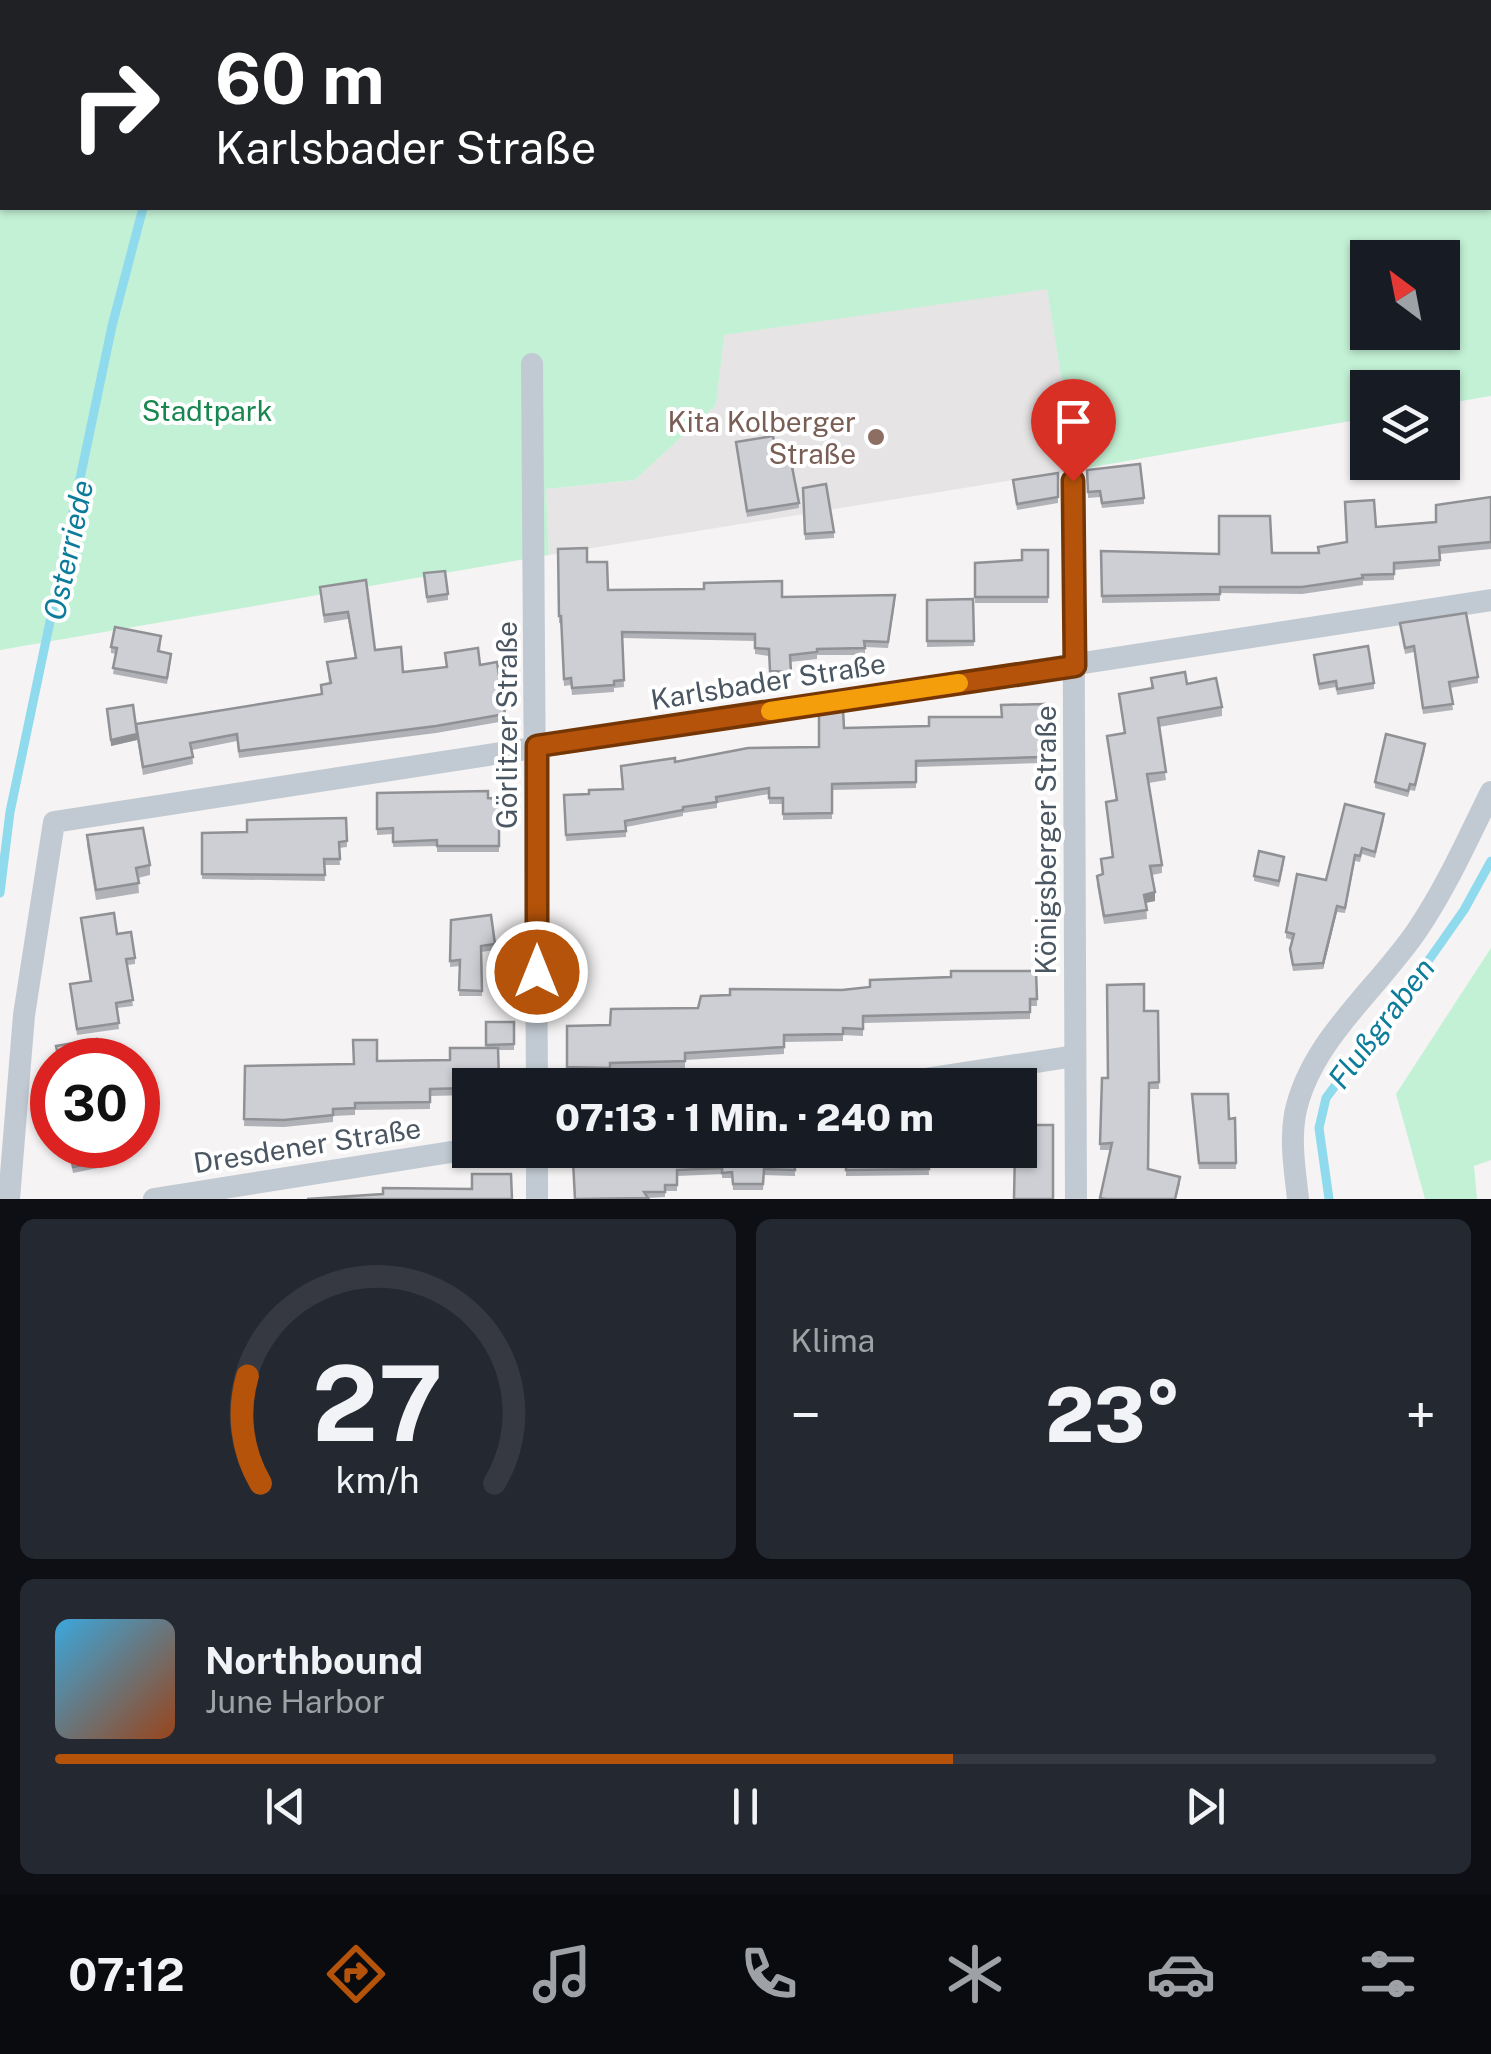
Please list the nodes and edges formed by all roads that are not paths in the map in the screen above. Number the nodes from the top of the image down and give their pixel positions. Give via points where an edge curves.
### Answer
1 (532, 364) dead end
2 (1073, 481) dead end
3 (1491, 600) edge
4 (1075, 666) junction
5 (537, 746) junction
6 (1491, 792) edge
7 (1075, 1056) junction
8 (537, 1068) edge
9 (997, 1068) edge
10 (452, 1152) edge
11 (537, 1168) edge
12 (212, 1195) edge
13 (9, 1199) edge
14 (154, 1199) edge
15 (537, 1199) edge
16 (1076, 1199) edge
17 (1298, 1199) edge

1 - 5 street, Görlitzer Straße
2 - 4 street, Königsberger Straße
3 - 4 street, Karlsbader Straße
4 - 5 street, Karlsbader Straße
4 - 7 street, Königsberger Straße
5 - 8 street, Görlitzer Straße
5 - 13 street, Karlsbader Straße via 54,822 24,1016
6 - 17 street via 1418,929 1304,1083 1295,1116
7 - 9 street
7 - 16 street, Königsberger Straße
10 - 12 street, Dresdener Straße
11 - 15 street
12 - 14 street, Dresdener Straße

